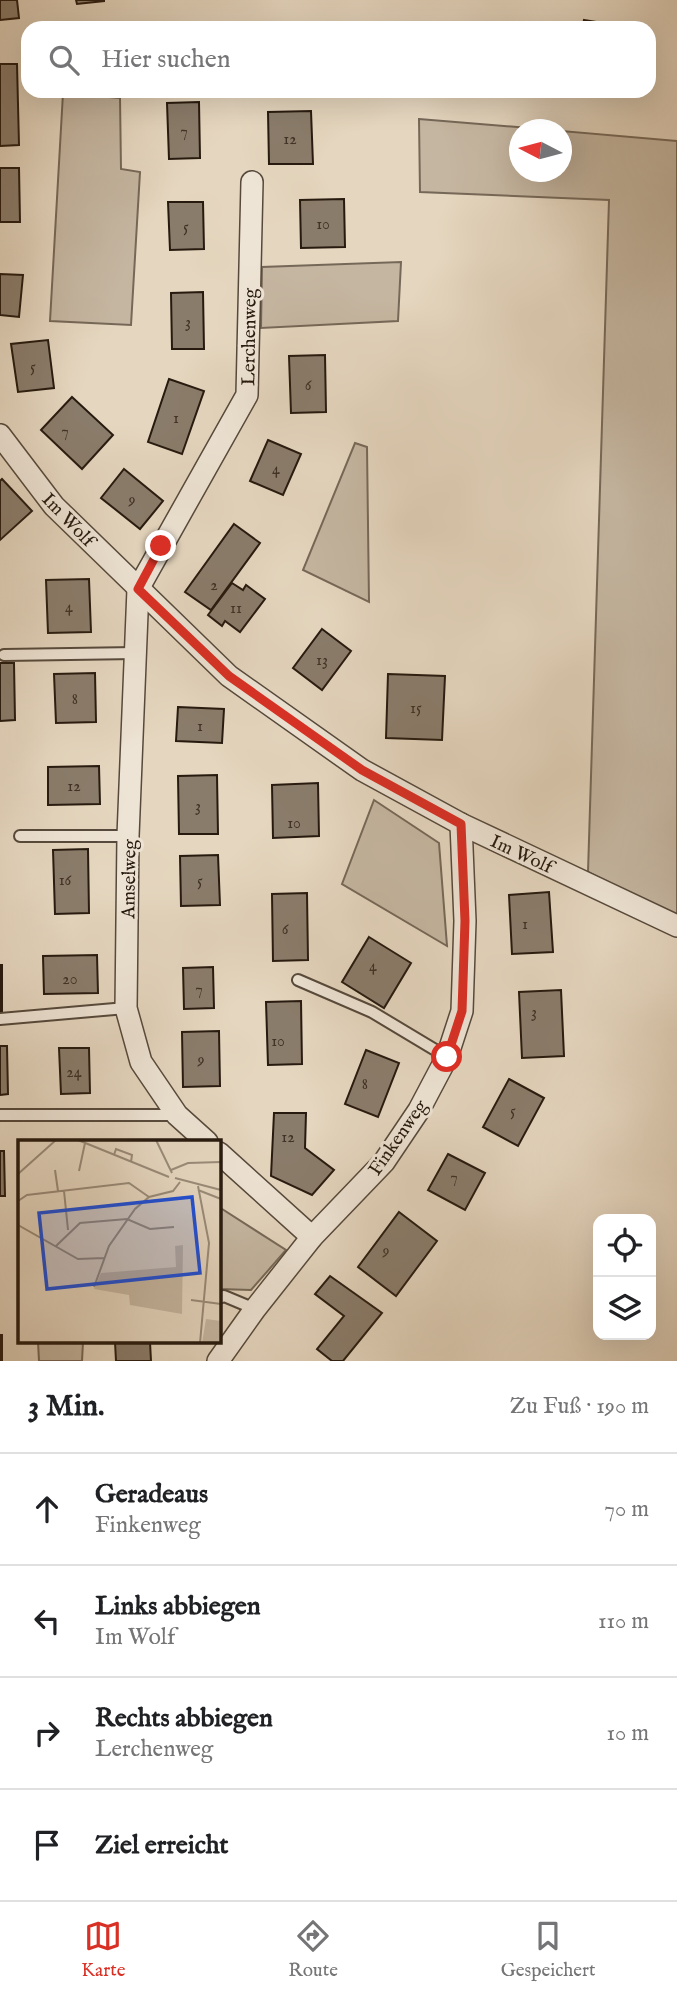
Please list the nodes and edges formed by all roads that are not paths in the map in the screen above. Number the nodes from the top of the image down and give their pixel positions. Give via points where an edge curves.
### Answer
1 (252, 182) dead end
2 (0, 435) edge
3 (138, 589) junction
4 (136, 653) junction
5 (4, 655) dead end
6 (461, 824) junction
7 (20, 836) dead end
8 (128, 836) junction
9 (677, 926) edge
10 (298, 980) dead end
11 (126, 1008) junction
12 (0, 1019) edge
13 (447, 1057) junction
14 (0, 1115) edge
15 (177, 1115) junction
16 (205, 1140) edge
17 (220, 1154) edge
18 (312, 1237) junction
19 (220, 1298) edge
20 (255, 1309) junction
21 (218, 1361) edge

1 - 3 street, Lerchenweg via 247,395
2 - 3 street, Im Wolf via 54,506
3 - 4 street, Amselweg
3 - 6 street, Im Wolf via 229,676 362,770
4 - 5 lane
4 - 8 street, Amselweg
6 - 9 street, Im Wolf
6 - 13 street, Finkenweg via 462,1011
7 - 8 lane
8 - 11 street, Amselweg
10 - 13 lane via 372,1012
11 - 12 lane
11 - 15 street, Amselweg via 141,1062
13 - 18 street, Finkenweg via 384,1162
14 - 15 lane
15 - 16 street, Amselweg
17 - 18 street
18 - 20 street, Finkenweg
19 - 20 lane
20 - 21 street, Finkenweg

